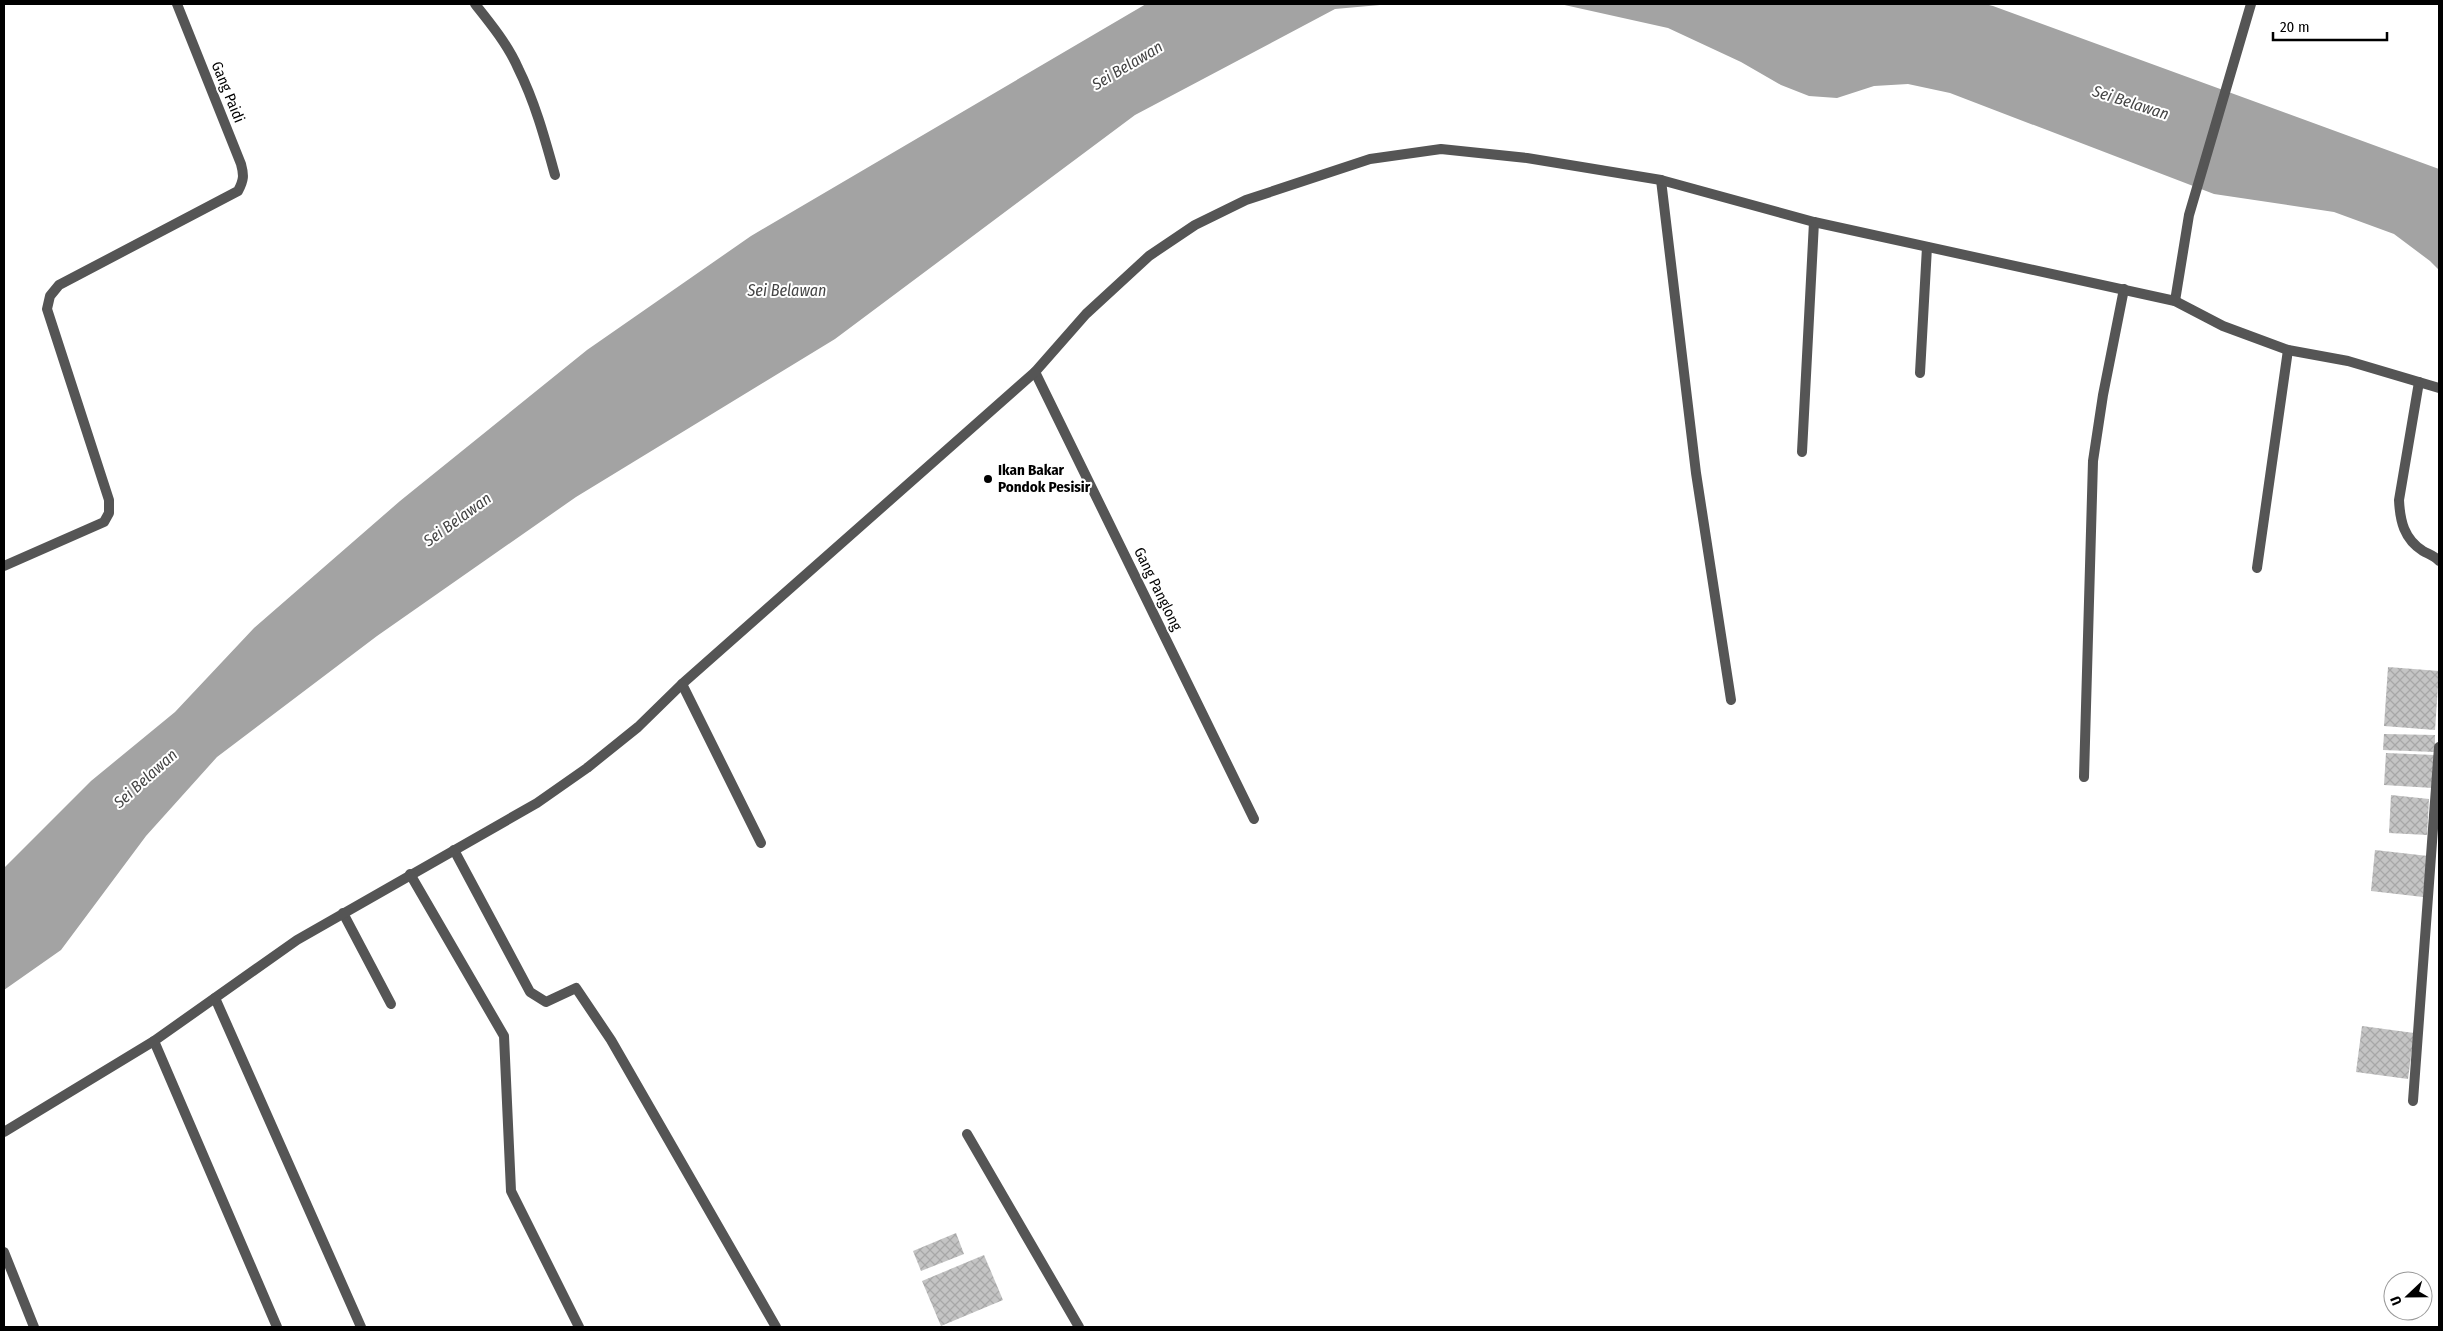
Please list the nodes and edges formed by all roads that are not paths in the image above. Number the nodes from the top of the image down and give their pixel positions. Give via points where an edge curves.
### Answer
1 (177, 4) edge
2 (475, 4) edge
3 (2251, 4) edge
4 (555, 175) dead end
5 (1661, 180) junction
6 (1814, 222) junction
7 (1927, 247) junction
8 (2124, 289) junction
9 (2175, 301) junction
10 (2288, 350) junction
11 (1035, 372) junction
12 (1920, 373) dead end
13 (2419, 382) junction
14 (2439, 388) edge
15 (1802, 452) dead end
16 (2439, 561) edge
17 (4, 566) edge
18 (2257, 568) dead end
19 (682, 684) junction
20 (1731, 700) dead end
21 (2439, 747) edge
22 (2084, 777) dead end
23 (1254, 819) dead end
24 (760, 844) dead end
25 (454, 850) junction
26 (410, 874) junction
27 (343, 913) junction
28 (215, 998) junction
29 (391, 1004) dead end
30 (154, 1041) junction
31 (2413, 1101) dead end
32 (4, 1132) edge
33 (967, 1134) dead end
34 (4, 1252) edge
35 (34, 1327) edge
36 (277, 1327) edge
37 (361, 1327) edge
38 (579, 1327) edge
39 (776, 1327) edge
40 (1079, 1327) edge

1 - 17 street, Gang Paidi via 242,168 243,182 238,190 59,284 50,296 47,309 108,500 109,513 104,522
2 - 4 street via 518,67 536,110
3 - 9 street via 2189,214
5 - 6 street
5 - 11 street via 1527,158 1441,149 1370,159 1246,200 1195,225 1149,256 1100,301
5 - 20 street via 1696,473
6 - 7 street
6 - 15 street
7 - 8 street
7 - 12 street
8 - 9 street
8 - 22 street via 2093,462
9 - 10 street via 2223,326
10 - 13 street via 2348,361
10 - 18 street
11 - 19 street
11 - 23 street, Gang Panglong
13 - 14 street
13 - 16 street via 2399,500 2400,514 2411,542
19 - 24 street
19 - 25 street via 638,727 587,768 537,803
21 - 31 street
25 - 26 street
25 - 39 street via 530,992 546,1002 576,988 611,1040
26 - 27 street
26 - 38 street via 504,1036 511,1191
27 - 28 street via 297,940
27 - 29 street
28 - 30 street
28 - 37 street
30 - 32 street
30 - 36 street
33 - 40 street
34 - 35 street

